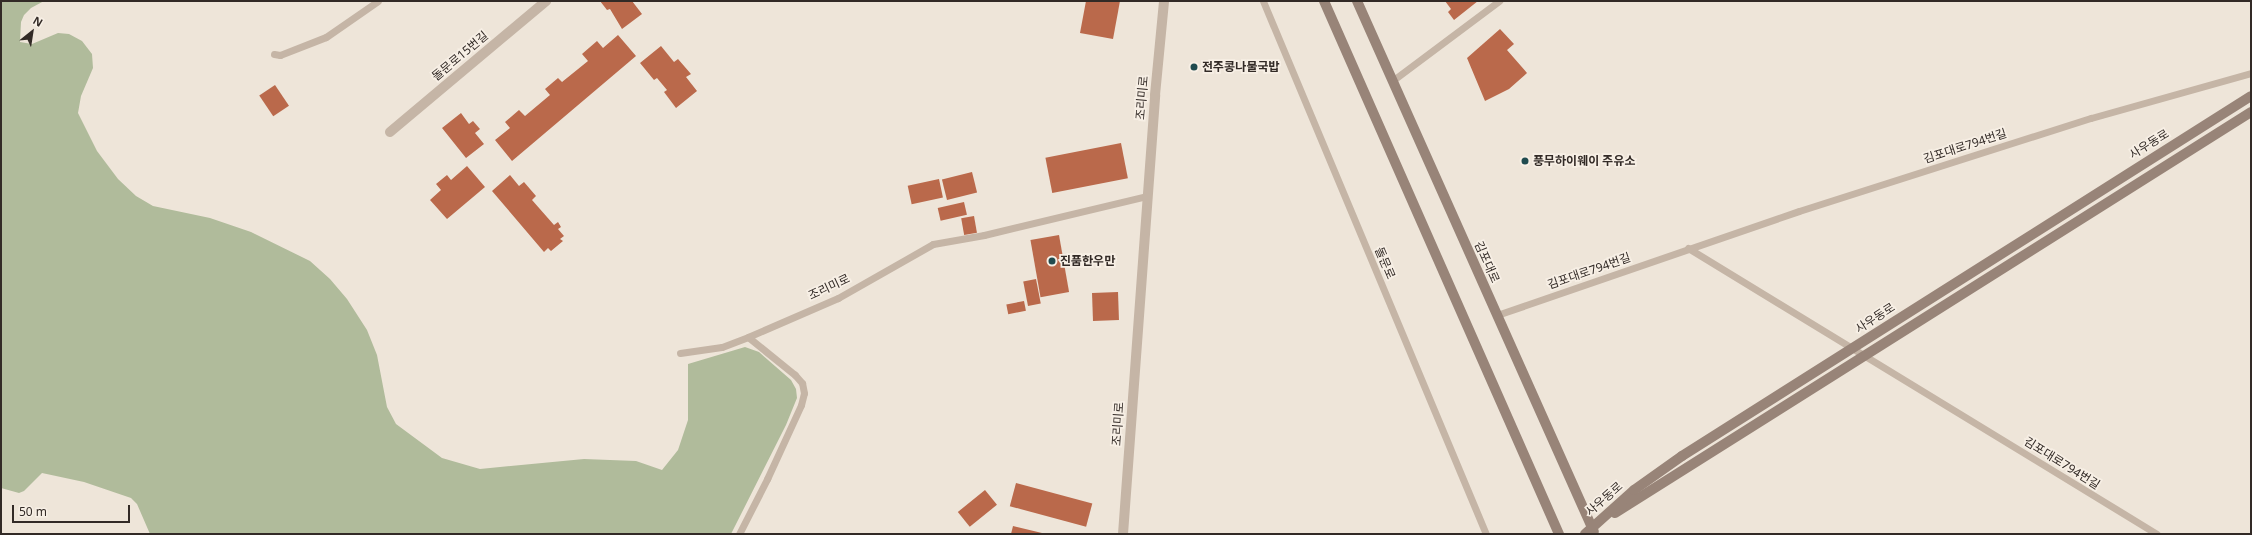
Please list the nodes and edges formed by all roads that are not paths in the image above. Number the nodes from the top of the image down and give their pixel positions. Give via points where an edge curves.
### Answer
1 (378, 1) edge
2 (546, 1) edge
3 (1164, 1) edge
4 (1263, 1) edge
5 (1324, 1) edge
6 (1357, 1) edge
7 (1499, 1) edge
8 (274, 54) dead end
9 (2251, 73) edge
10 (1392, 81) junction
11 (2251, 96) edge
12 (2251, 112) edge
13 (390, 132) dead end
14 (1148, 196) junction
15 (1688, 248) junction
16 (1497, 315) junction
17 (748, 337) junction
18 (1853, 347) junction
19 (680, 353) dead end
20 (1866, 357) junction
21 (1590, 532) edge
22 (739, 534) edge
23 (1123, 534) edge
24 (1486, 534) edge
25 (1559, 534) edge
26 (2157, 534) edge

1 - 8 lane via 326,37
2 - 13 street, 돌문로15번길
3 - 14 street, 조리미로
4 - 24 lane, 돌문로
5 - 25 street
6 - 10 street, 김포대로
7 - 10 lane
9 - 15 lane, 김포대로794번길 via 2091,118
10 - 16 street, 김포대로
11 - 18 street, 사우동로
12 - 20 street, 사우동로
14 - 17 lane, 조리미로 via 984,235 934,244 845,295
14 - 23 street, 조리미로
15 - 16 lane, 김포대로794번길
15 - 18 lane, 김포대로794번길
16 - 21 street, 김포대로
17 - 19 lane, 조리미로 via 722,347
17 - 22 lane via 795,375 802,383 804,393 768,479
18 - 20 lane, 김포대로794번길
18 - 21 street, 사우동로 via 1682,456 1634,490
20 - 21 street, 사우동로
20 - 26 lane, 김포대로794번길

